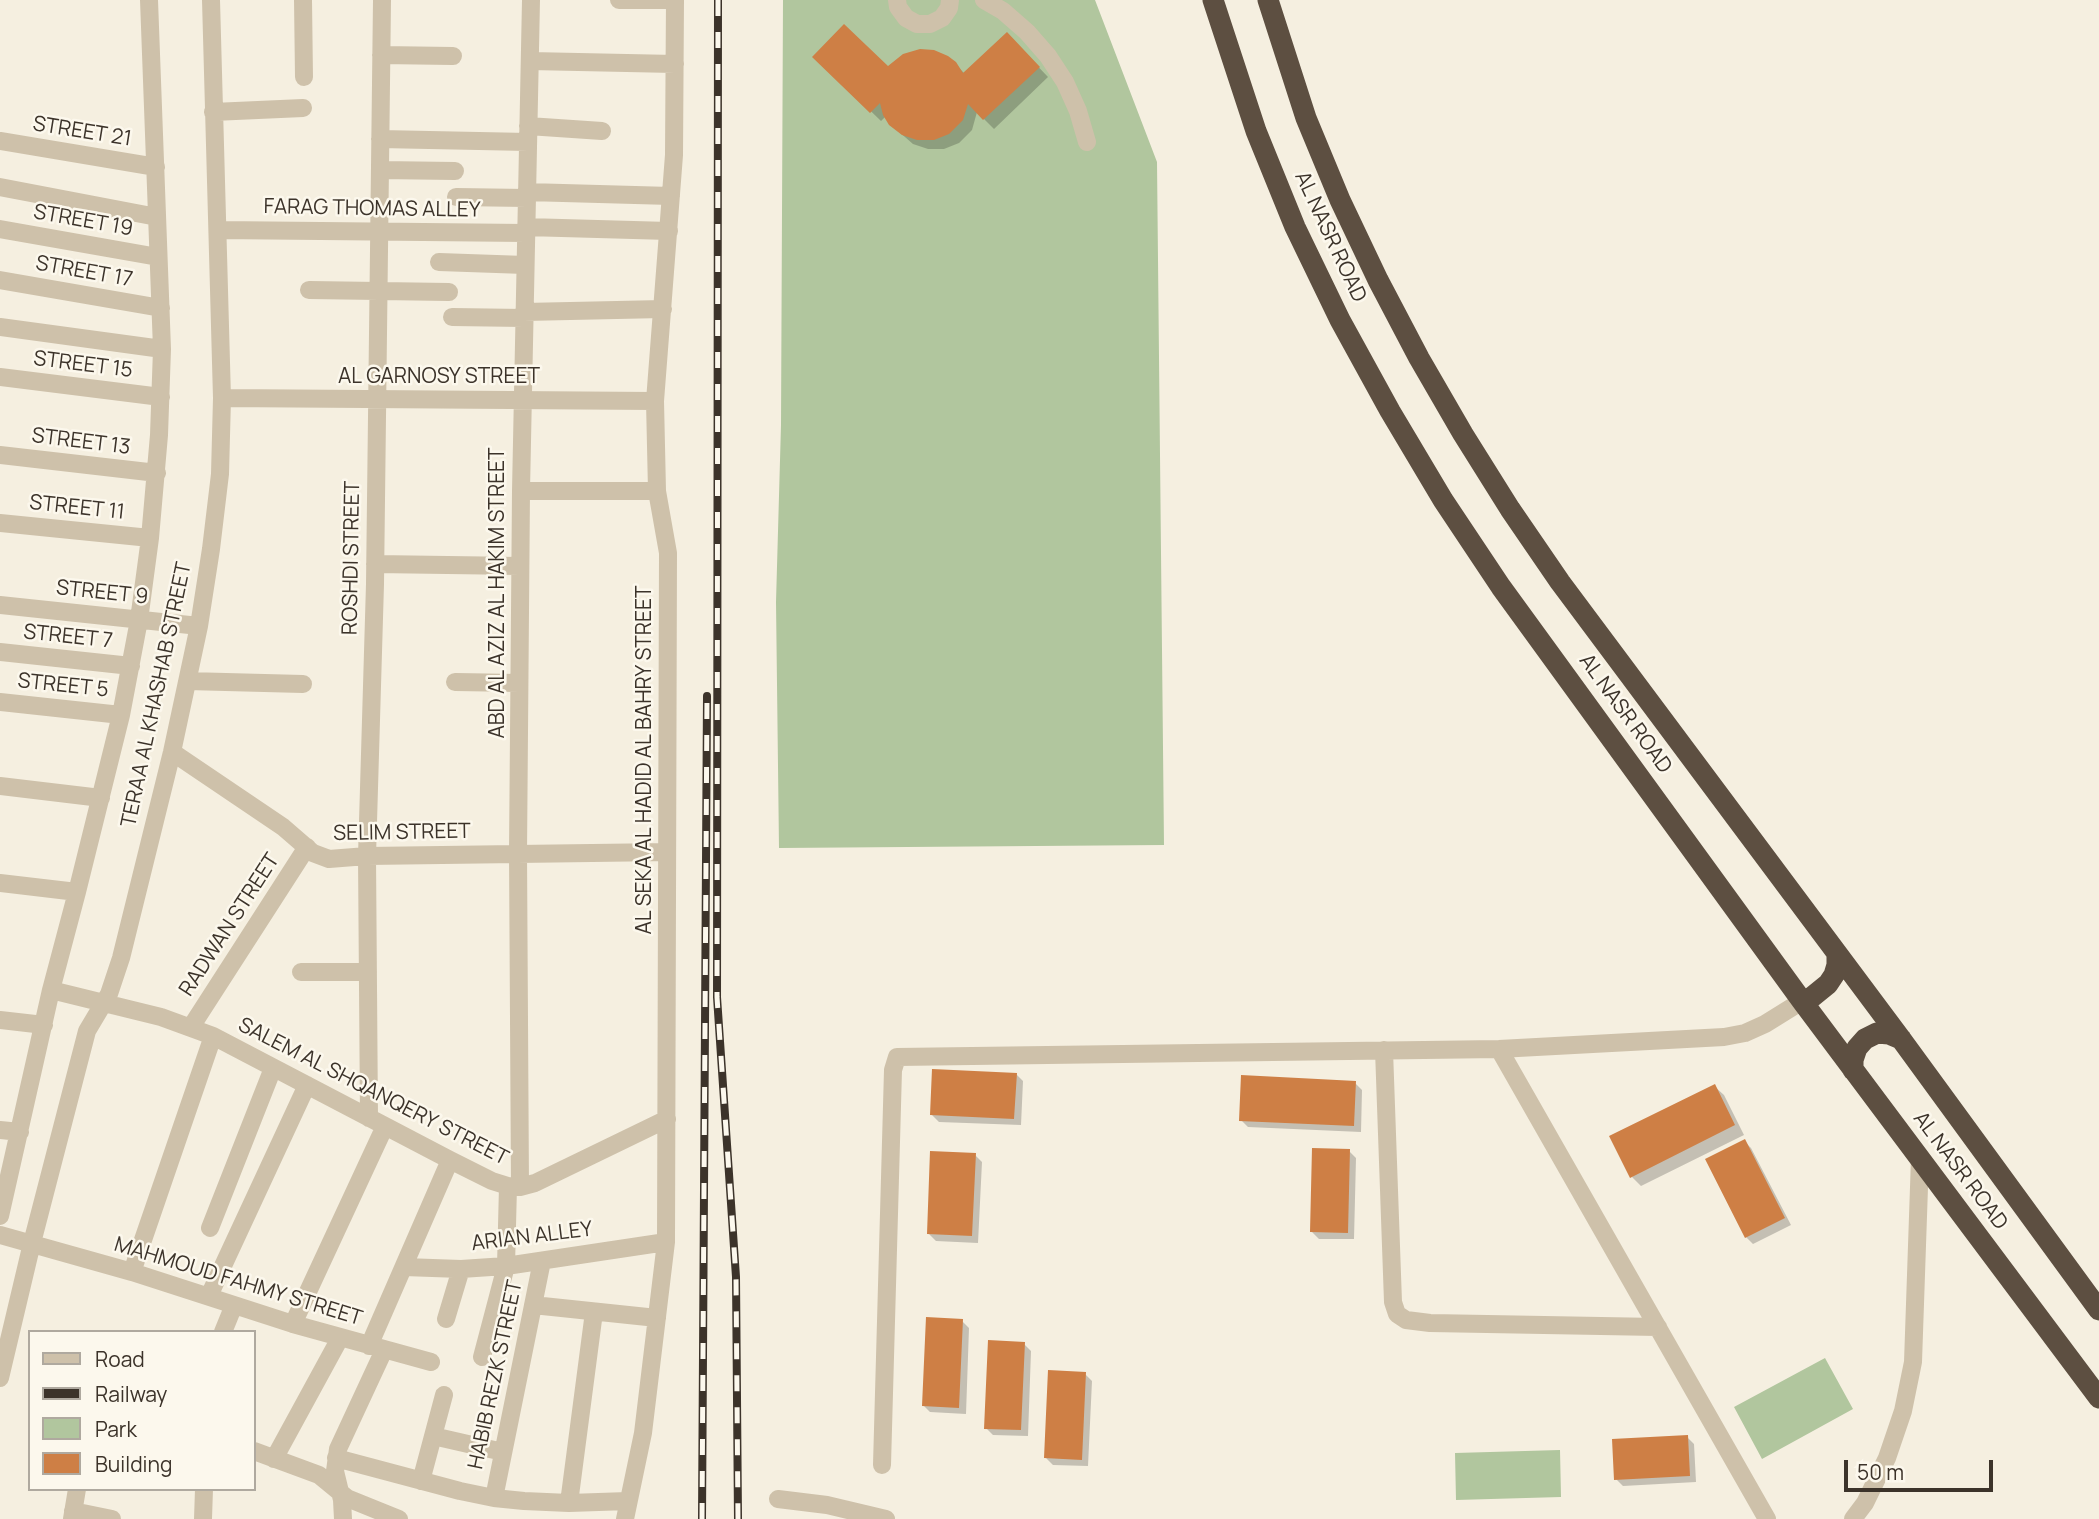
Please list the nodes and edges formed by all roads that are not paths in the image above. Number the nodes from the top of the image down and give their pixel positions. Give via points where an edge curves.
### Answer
1 (149, 0) edge
2 (211, 0) edge
3 (303, 0) edge
4 (382, 0) edge
5 (531, 0) edge
6 (619, 0) edge
7 (675, 0) edge
8 (897, 0) edge
9 (950, 0) edge
10 (984, 0) edge
11 (1213, 0) edge
12 (1268, 0) edge
13 (381, 55) junction
14 (453, 57) dead end
15 (530, 61) junction
16 (675, 64) junction
17 (304, 77) dead end
18 (303, 108) dead end
19 (213, 112) junction
20 (602, 131) dead end
21 (528, 134) junction
22 (380, 139) junction
23 (0, 141) edge
24 (1087, 142) dead end
25 (156, 167) junction
26 (380, 170) junction
27 (455, 172) dead end
28 (0, 187) edge
29 (527, 195) junction
30 (671, 196) junction
31 (456, 197) dead end
32 (157, 216) junction
33 (0, 229) edge
34 (218, 230) junction
35 (526, 230) junction
36 (669, 231) junction
37 (379, 233) junction
38 (158, 257) junction
39 (439, 262) dead end
40 (525, 265) junction
41 (0, 280) edge
42 (309, 290) dead end
43 (378, 291) junction
44 (449, 292) dead end
45 (161, 308) junction
46 (663, 309) junction
47 (524, 315) junction
48 (452, 317) dead end
49 (0, 327) edge
50 (162, 349) junction
51 (0, 377) edge
52 (161, 397) junction
53 (222, 398) junction
54 (377, 399) junction
55 (522, 400) junction
56 (655, 401) junction
57 (0, 455) edge
58 (157, 473) junction
59 (521, 491) junction
60 (657, 491) junction
61 (0, 523) edge
62 (150, 538) junction
63 (375, 564) junction
64 (520, 566) junction
65 (0, 605) edge
66 (139, 620) junction
67 (198, 626) junction
68 (0, 653) edge
69 (131, 666) junction
70 (187, 681) junction
71 (455, 682) dead end
72 (519, 683) junction
73 (303, 684) dead end
74 (0, 702) edge
75 (121, 715) junction
76 (172, 752) junction
77 (0, 786) edge
78 (101, 798) junction
79 (307, 847) junction
80 (667, 852) junction
81 (518, 853) junction
82 (367, 856) junction
83 (0, 883) edge
84 (78, 892) junction
85 (1837, 954) junction
86 (301, 972) dead end
87 (368, 972) junction
88 (51, 990) junction
89 (1802, 1001) junction
90 (104, 1002) junction
91 (0, 1020) edge
92 (44, 1025) junction
93 (191, 1027) junction
94 (213, 1036) junction
95 (1901, 1039) junction
96 (1499, 1049) junction
97 (1384, 1051) junction
98 (273, 1068) junction
99 (1853, 1070) junction
100 (307, 1085) junction
101 (667, 1119) junction
102 (377, 1122) junction
103 (0, 1130) edge
104 (20, 1132) junction
105 (7, 1155) edge
106 (1920, 1158) junction
107 (450, 1160) junction
108 (514, 1186) junction
109 (0, 1216) edge
110 (210, 1228) dead end
111 (0, 1235) edge
112 (666, 1242) junction
113 (32, 1243) junction
114 (542, 1261) junction
115 (506, 1266) junction
116 (404, 1267) junction
117 (461, 1269) junction
118 (132, 1272) junction
119 (209, 1296) junction
120 (234, 1305) junction
121 (533, 1305) junction
122 (2099, 1310) edge
123 (594, 1312) junction
124 (657, 1318) junction
125 (446, 1319) dead end
126 (293, 1324) junction
127 (1658, 1327) junction
128 (224, 1330) edge
129 (340, 1338) junction
130 (376, 1348) junction
131 (482, 1357) dead end
132 (431, 1362) dead end
133 (0, 1378) edge
134 (444, 1395) dead end
135 (2099, 1398) edge
136 (433, 1436) junction
137 (256, 1452) edge
138 (503, 1452) junction
139 (335, 1458) junction
140 (274, 1459) junction
141 (882, 1465) dead end
142 (421, 1481) junction
143 (77, 1491) edge
144 (204, 1491) edge
145 (341, 1494) junction
146 (494, 1498) junction
147 (778, 1499) dead end
148 (628, 1501) junction
149 (569, 1503) junction
150 (73, 1515) edge
151 (112, 1519) edge
152 (203, 1519) edge
153 (343, 1519) edge
154 (399, 1519) edge
155 (625, 1519) edge
156 (886, 1519) edge
157 (1768, 1519) edge
158 (1853, 1519) edge

1 - 25 street, TERAA AL KHASHAB STREET
2 - 19 street, TERAA AL KHASHAB STREET
3 - 17 street
4 - 13 street, ROSHDI STREET
5 - 15 street, ABD AL AZIZ AL HAKIM STREET
6 - 7 street
7 - 16 street, AL SEKA AL HADID AL BAHRY STREET
8 - 9 street via 906,18 917,24 942,18
10 - 24 street via 1003,11 1048,56 1070,92
11 - 89 highway, AL NASR ROAD via 1256,131 1296,227 1390,411 1501,587
12 - 85 highway, AL NASR ROAD via 1306,118 1340,200 1413,347 1463,434 1560,582
13 - 14 street
13 - 22 street, ROSHDI STREET
15 - 16 street
15 - 21 street, ABD AL AZIZ AL HAKIM STREET
16 - 30 street, AL SEKA AL HADID AL BAHRY STREET
18 - 19 street
19 - 34 street, TERAA AL KHASHAB STREET
20 - 21 street
21 - 22 street
21 - 29 street, ABD AL AZIZ AL HAKIM STREET
22 - 26 street, ROSHDI STREET
23 - 25 street, STREET 21
25 - 32 street, TERAA AL KHASHAB STREET
26 - 27 street
26 - 37 street, ROSHDI STREET
28 - 32 street
29 - 30 street
29 - 31 street
29 - 35 street, ABD AL AZIZ AL HAKIM STREET
30 - 36 street, AL SEKA AL HADID AL BAHRY STREET
32 - 38 street, TERAA AL KHASHAB STREET
33 - 38 street, STREET 19
34 - 37 street, FARAG THOMAS ALLEY
34 - 53 street, TERAA AL KHASHAB STREET
35 - 36 street, FARAG THOMAS ALLEY
35 - 37 street, FARAG THOMAS ALLEY
35 - 40 street, ABD AL AZIZ AL HAKIM STREET
36 - 46 street, AL SEKA AL HADID AL BAHRY STREET
37 - 43 street, ROSHDI STREET
38 - 45 street, TERAA AL KHASHAB STREET
39 - 40 street
40 - 47 street, ABD AL AZIZ AL HAKIM STREET
41 - 45 street, STREET 17
42 - 43 street
43 - 44 street
43 - 54 street, ROSHDI STREET
45 - 50 street, TERAA AL KHASHAB STREET
46 - 47 street
46 - 56 street, AL SEKA AL HADID AL BAHRY STREET
47 - 48 street
47 - 55 street, ABD AL AZIZ AL HAKIM STREET
49 - 50 street
50 - 52 street, TERAA AL KHASHAB STREET
51 - 52 street, STREET 15
52 - 58 street, TERAA AL KHASHAB STREET
53 - 54 street, AL GARNOSY STREET
53 - 67 street, TERAA AL KHASHAB STREET via 220,474
54 - 55 street, AL GARNOSY STREET
54 - 63 street, ROSHDI STREET
55 - 56 street, AL GARNOSY STREET
55 - 59 street, ABD AL AZIZ AL HAKIM STREET
56 - 60 street, AL SEKA AL HADID AL BAHRY STREET
57 - 58 street, STREET 13
58 - 62 street, TERAA AL KHASHAB STREET
59 - 60 street
59 - 64 street, ABD AL AZIZ AL HAKIM STREET
60 - 80 street, AL SEKA AL HADID AL BAHRY STREET via 668,553
61 - 62 street, STREET 11
62 - 66 street, TERAA AL KHASHAB STREET
63 - 64 street
63 - 82 street, ROSHDI STREET
64 - 72 street, ABD AL AZIZ AL HAKIM STREET
65 - 66 street, STREET 9
66 - 67 street, STREET 9
66 - 69 street, TERAA AL KHASHAB STREET
67 - 70 street, TERAA AL KHASHAB STREET
68 - 69 street, STREET 7
69 - 75 street, TERAA AL KHASHAB STREET
70 - 73 street
70 - 76 street, TERAA AL KHASHAB STREET
71 - 72 street
72 - 81 street, ABD AL AZIZ AL HAKIM STREET
74 - 75 street, STREET 5
75 - 78 street, TERAA AL KHASHAB STREET
76 - 79 street, SELIM STREET
76 - 90 street, TERAA AL KHASHAB STREET via 121,958
77 - 78 street
78 - 84 street, TERAA AL KHASHAB STREET
79 - 82 street, SELIM STREET via 329,859
79 - 93 street, RADWAN STREET
80 - 81 street, SELIM STREET
80 - 101 street, AL SEKA AL HADID AL BAHRY STREET
81 - 82 street, SELIM STREET
81 - 108 street, ABD AL AZIZ AL HAKIM STREET
82 - 87 street, ROSHDI STREET
83 - 84 street
84 - 88 street, TERAA AL KHASHAB STREET
85 - 89 highway via 1828,984
85 - 95 highway, AL NASR ROAD
86 - 87 street
87 - 102 street, ROSHDI STREET
88 - 90 street, SALEM AL SHQANQERY STREET
88 - 92 street, TERAA AL KHASHAB STREET
89 - 96 street via 1765,1024 1724,1037
89 - 99 highway, AL NASR ROAD
90 - 93 street, SALEM AL SHQANQERY STREET
90 - 113 street, TERAA AL KHASHAB STREET via 88,1031
91 - 92 street
92 - 104 street, TERAA AL KHASHAB STREET
93 - 94 street, SALEM AL SHQANQERY STREET
94 - 98 street, SALEM AL SHQANQERY STREET
94 - 118 street
95 - 99 highway via 1889,1034 1865,1039 1857,1048
95 - 122 highway, AL NASR ROAD
96 - 97 street
96 - 127 street
97 - 127 street via 1397,1314 1430,1323
97 - 141 street via 897,1057 893,1070
98 - 100 street, SALEM AL SHQANQERY STREET
98 - 110 street
99 - 106 highway, AL NASR ROAD
100 - 102 street, SALEM AL SHQANQERY STREET
100 - 119 street
101 - 108 street, SALEM AL SHQANQERY STREET via 535,1183
101 - 112 street, AL SEKA AL HADID AL BAHRY STREET
102 - 107 street, SALEM AL SHQANQERY STREET
102 - 126 street
103 - 104 street
104 - 105 street, TERAA AL KHASHAB STREET
105 - 109 street, TERAA AL KHASHAB STREET
106 - 135 highway, AL NASR ROAD
106 - 158 street via 1913,1362 1887,1458
107 - 108 street, SALEM AL SHQANQERY STREET via 492,1181
107 - 116 street
108 - 115 street, ABD AL AZIZ AL HAKIM STREET
111 - 113 street, MAHMOUD FAHMY STREET
112 - 114 street, ARIAN ALLEY
112 - 124 street, AL SEKA AL HADID AL BAHRY STREET
113 - 118 street, MAHMOUD FAHMY STREET
113 - 133 street, TERAA AL KHASHAB STREET
114 - 115 street, ARIAN ALLEY
114 - 121 street, HABIB REZK STREET
115 - 117 street, ARIAN ALLEY
115 - 131 street, ABD AL AZIZ AL HAKIM STREET
116 - 117 street, ARIAN ALLEY
116 - 130 street
117 - 125 street
118 - 119 street, MAHMOUD FAHMY STREET
119 - 120 street, MAHMOUD FAHMY STREET
120 - 126 street, MAHMOUD FAHMY STREET
120 - 128 street
121 - 123 street
121 - 138 street, HABIB REZK STREET
123 - 124 street
123 - 149 street
124 - 148 street, AL SEKA AL HADID AL BAHRY STREET via 643,1433
126 - 129 street, MAHMOUD FAHMY STREET
127 - 157 street
129 - 130 street, MAHMOUD FAHMY STREET
129 - 140 street
130 - 132 street, MAHMOUD FAHMY STREET
130 - 139 street
134 - 136 street
136 - 138 street
136 - 142 street
137 - 140 street
138 - 146 street, HABIB REZK STREET
139 - 142 street
139 - 145 street
140 - 145 street via 319,1475
142 - 146 street
143 - 150 street
144 - 152 street
145 - 153 street
145 - 154 street
146 - 149 street
147 - 156 street
148 - 149 street
148 - 155 street, AL SEKA AL HADID AL BAHRY STREET
150 - 151 street

